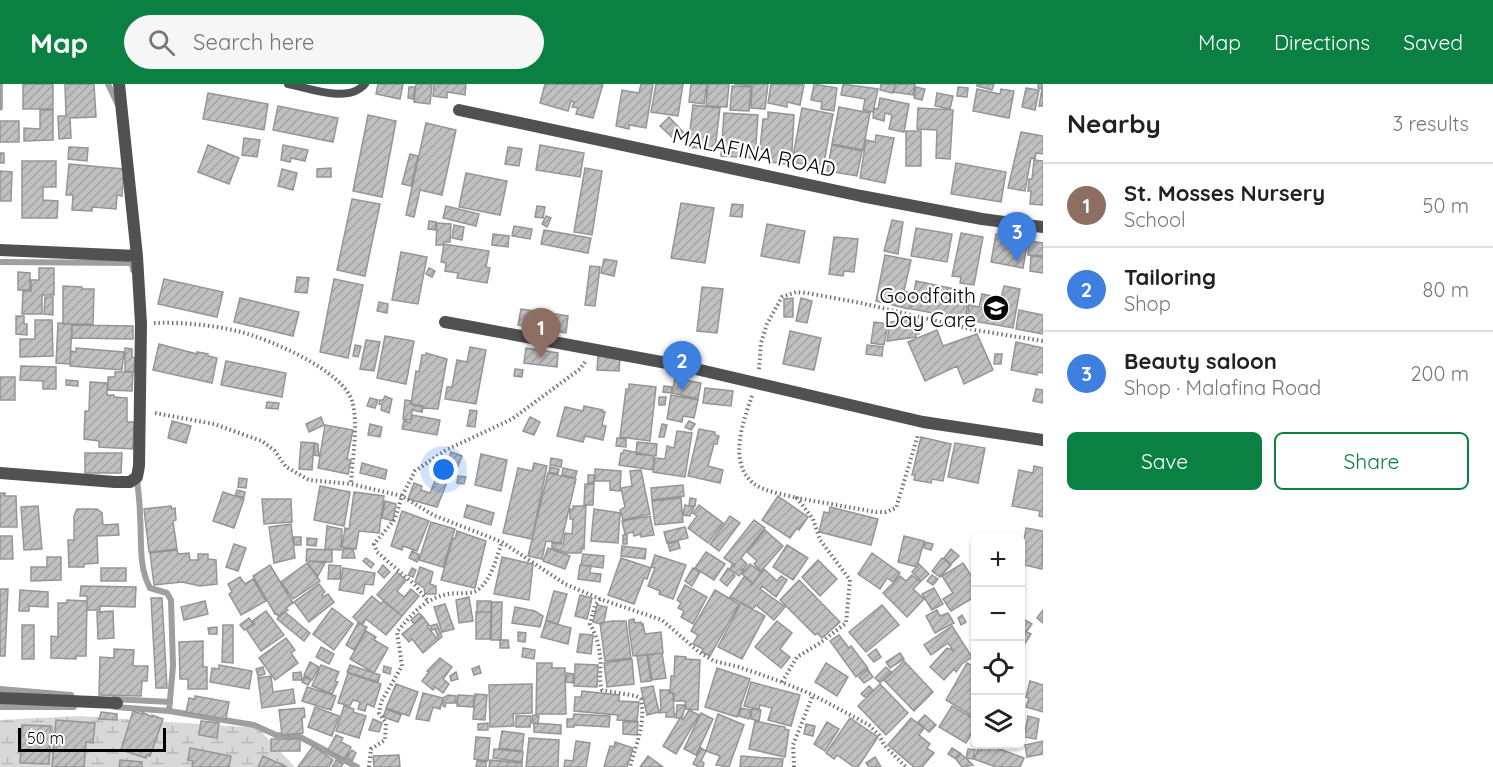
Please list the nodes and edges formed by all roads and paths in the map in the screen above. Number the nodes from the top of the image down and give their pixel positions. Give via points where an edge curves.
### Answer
1 (119, 84) edge
2 (288, 84) edge
3 (365, 84) edge
4 (459, 110) dead end
5 (1043, 227) edge
6 (0, 250) edge
7 (137, 256) junction
8 (444, 322) dead end
9 (141, 324) junction
10 (1043, 341) edge
11 (595, 350) junction
12 (758, 383) junction
13 (141, 411) junction
14 (923, 422) junction
15 (1043, 440) edge
16 (0, 473) edge
17 (351, 484) junction
18 (402, 495) junction
19 (797, 498) junction
20 (502, 542) junction
21 (600, 599) junction
22 (428, 601) junction
23 (782, 682) junction
24 (813, 695) junction
25 (0, 698) edge
26 (117, 703) dead end
27 (369, 767) edge
28 (630, 767) edge
29 (794, 767) edge
30 (906, 767) edge

1 - 7 street
2 - 3 lane via 341,94 359,90
4 - 5 street, MALAFINA ROAD via 861,196
6 - 7 street
7 - 9 street
8 - 11 street
9 - 13 street
9 - 17 path via 180,324 241,332 317,364 339,381 351,400
10 - 12 path via 796,292 782,297 767,324 761,343
11 - 12 street
11 - 18 path via 580,369 512,419 446,450 415,471
12 - 14 street
12 - 19 path via 745,418 739,454 742,470 754,484
13 - 16 street via 139,466 130,482
13 - 17 path via 214,424 262,441 286,467 309,480
14 - 15 street
14 - 19 path via 896,508 876,512
17 - 18 path
18 - 20 path via 433,515
18 - 22 path via 395,519 374,544 377,552
19 - 23 path via 813,519 820,540 850,580 846,623 797,657
20 - 21 path via 565,584
20 - 22 path via 481,588
21 - 23 path via 662,620 714,661
21 - 28 path via 590,624 600,655 602,690 636,696 643,708 644,722
22 - 27 path via 397,632 402,666 381,702 379,713 386,723 385,740 371,748
23 - 24 path
24 - 29 path via 793,745
24 - 30 path via 869,725
25 - 26 street

